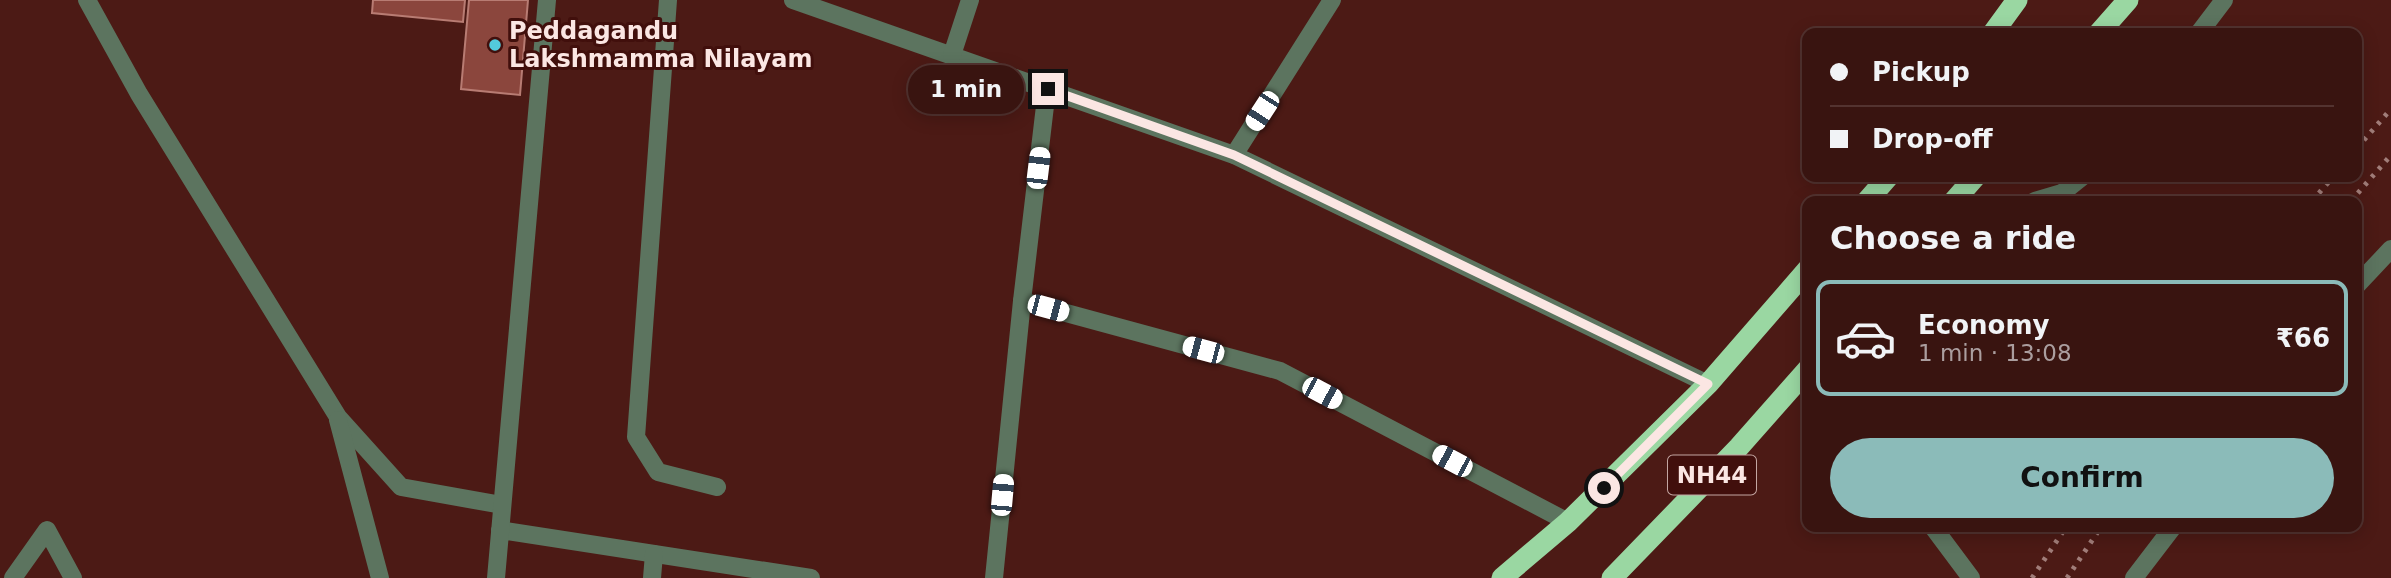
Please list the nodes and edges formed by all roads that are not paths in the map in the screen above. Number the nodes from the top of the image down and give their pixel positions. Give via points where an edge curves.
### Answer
1 (87, 0) edge
2 (547, 0) edge
3 (667, 0) edge
4 (793, 0) edge
5 (970, 0) edge
6 (1332, 0) edge
7 (2017, 0) edge
8 (2128, 0) edge
9 (2224, 0) edge
10 (1997, 28) edge
11 (2103, 28) edge
12 (2203, 28) edge
13 (952, 55) junction
14 (1048, 89) junction
15 (1234, 155) junction
16 (1884, 182) edge
17 (1971, 182) edge
18 (2076, 182) edge
19 (1871, 196) edge
20 (1958, 196) edge
21 (2052, 196) edge
22 (2391, 249) edge
23 (1802, 276) edge
24 (2362, 280) edge
25 (1022, 301) junction
26 (1802, 376) edge
27 (1708, 384) junction
28 (338, 417) junction
29 (716, 487) dead end
30 (502, 505) junction
31 (1569, 522) junction
32 (500, 530) junction
33 (1937, 532) edge
34 (2170, 532) edge
35 (654, 554) junction
36 (13, 578) edge
37 (73, 578) edge
38 (380, 578) edge
39 (496, 578) edge
40 (652, 578) edge
41 (811, 578) edge
42 (994, 578) edge
43 (1502, 578) edge
44 (1612, 578) edge
45 (1971, 578) edge
46 (2134, 578) edge

1 - 28 street via 139,94
2 - 30 street
3 - 29 street via 636,437 658,472
4 - 13 street
5 - 13 street
6 - 15 street
7 - 10 highway
8 - 11 highway
9 - 12 street
13 - 14 street
14 - 15 street
14 - 25 street
15 - 27 street
16 - 19 highway
17 - 20 highway
18 - 21 street
22 - 24 street
23 - 27 highway, NH44
25 - 31 street via 1280,371
25 - 42 street
26 - 44 highway, NH44
27 - 31 highway, NH44
28 - 30 street via 401,487
28 - 38 street
30 - 32 street
31 - 43 highway, NH44
32 - 35 street
32 - 39 street
33 - 45 street
34 - 46 street
35 - 40 street
35 - 41 street
36 - 37 street via 47,530

